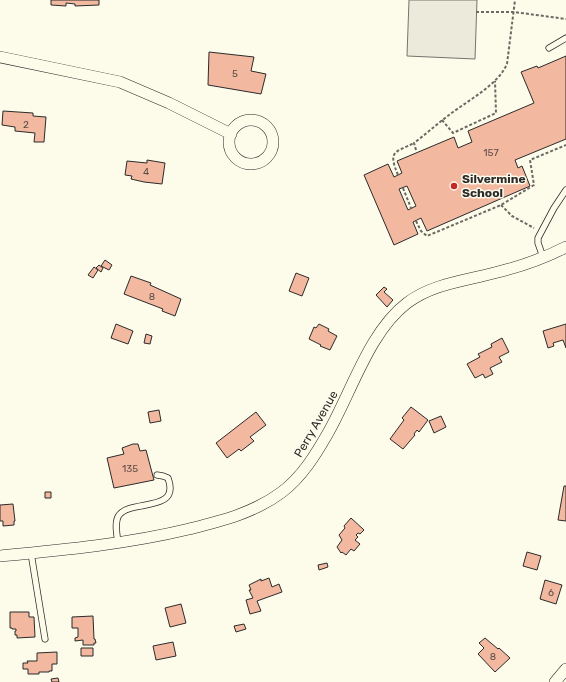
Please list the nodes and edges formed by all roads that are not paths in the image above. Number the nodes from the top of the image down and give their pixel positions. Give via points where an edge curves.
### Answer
1 (566, 38) edge
2 (548, 48) dead end
3 (0, 57) edge
4 (231, 134) dead end
5 (566, 190) edge
6 (566, 247) edge
7 (543, 258) junction
8 (157, 475) dead end
9 (118, 543) junction
10 (31, 553) junction
11 (0, 556) edge
12 (45, 640) dead end
13 (566, 669) edge
14 (555, 682) edge

1 - 2 lane
3 - 4 street via 120,82
5 - 7 lane via 538,238
6 - 7 street, Perry Avenue
7 - 9 street, Perry Avenue via 436,287 420,294 399,310 386,322 377,336 335,421 318,449 296,479 276,496 256,508 225,520
8 - 9 lane via 168,478 171,489 168,496 120,514
9 - 10 street, Perry Avenue
10 - 11 street, Perry Avenue
10 - 12 lane
13 - 14 street

